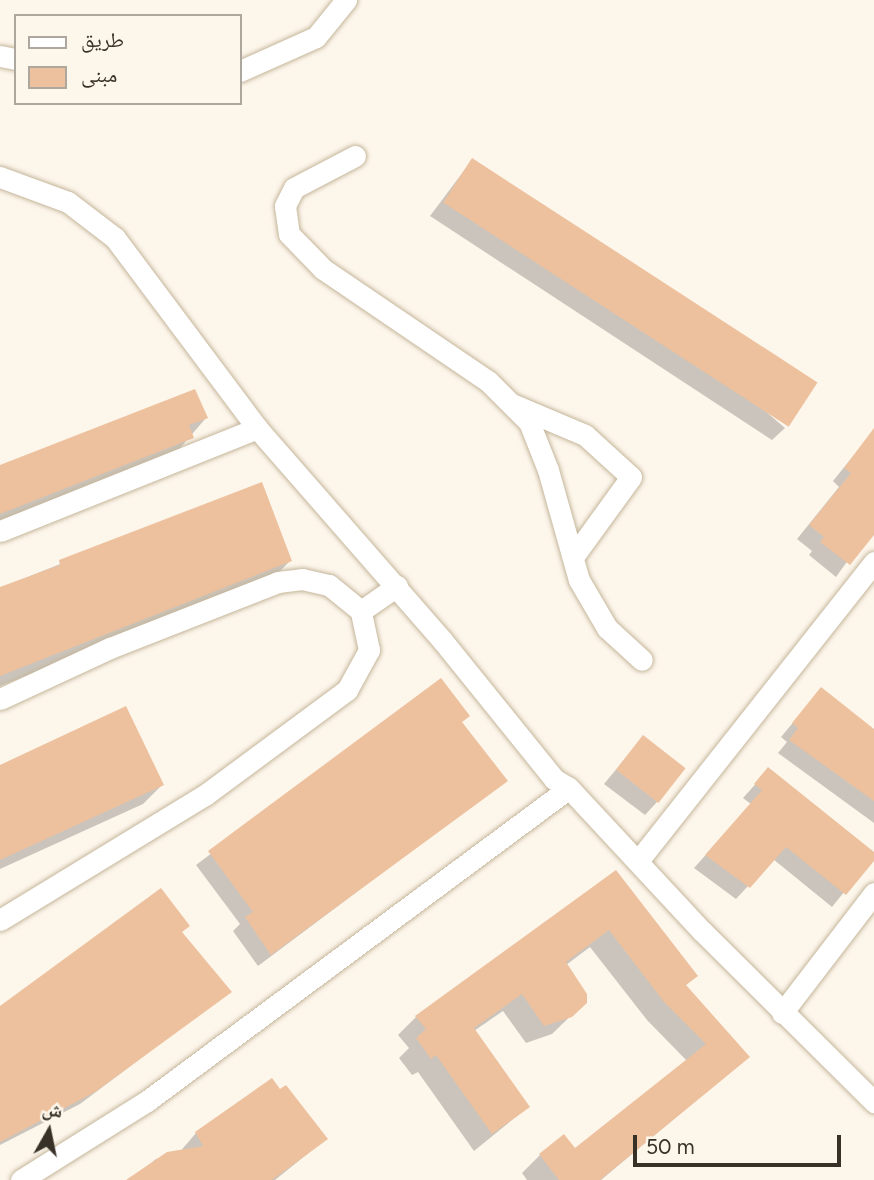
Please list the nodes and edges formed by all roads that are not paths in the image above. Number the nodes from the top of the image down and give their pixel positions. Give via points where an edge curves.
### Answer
1 (346, 0) edge
2 (242, 70) edge
3 (355, 156) dead end
4 (0, 177) edge
5 (512, 404) junction
6 (257, 428) junction
7 (0, 531) edge
8 (573, 556) junction
9 (874, 562) edge
10 (397, 586) junction
11 (361, 611) junction
12 (642, 660) dead end
13 (0, 699) edge
14 (569, 788) junction
15 (638, 861) junction
16 (874, 892) edge
17 (0, 920) edge
18 (782, 1013) junction
19 (874, 1102) edge
20 (21, 1180) edge

1 - 2 street via 316,37
3 - 5 street via 294,188 285,206 289,234 323,270 488,381
4 - 6 street via 68,202 115,238
5 - 8 street via 529,422
5 - 8 street via 547,415 585,435 631,477
6 - 7 street
6 - 10 street
8 - 12 street via 579,580 607,628
9 - 15 street
10 - 11 street
10 - 14 street via 554,779
11 - 13 street via 329,584 302,579 278,582 110,648
11 - 17 street via 369,650 347,690 205,796
14 - 15 street
14 - 20 street via 147,1101
15 - 18 street
16 - 18 street
18 - 19 street

